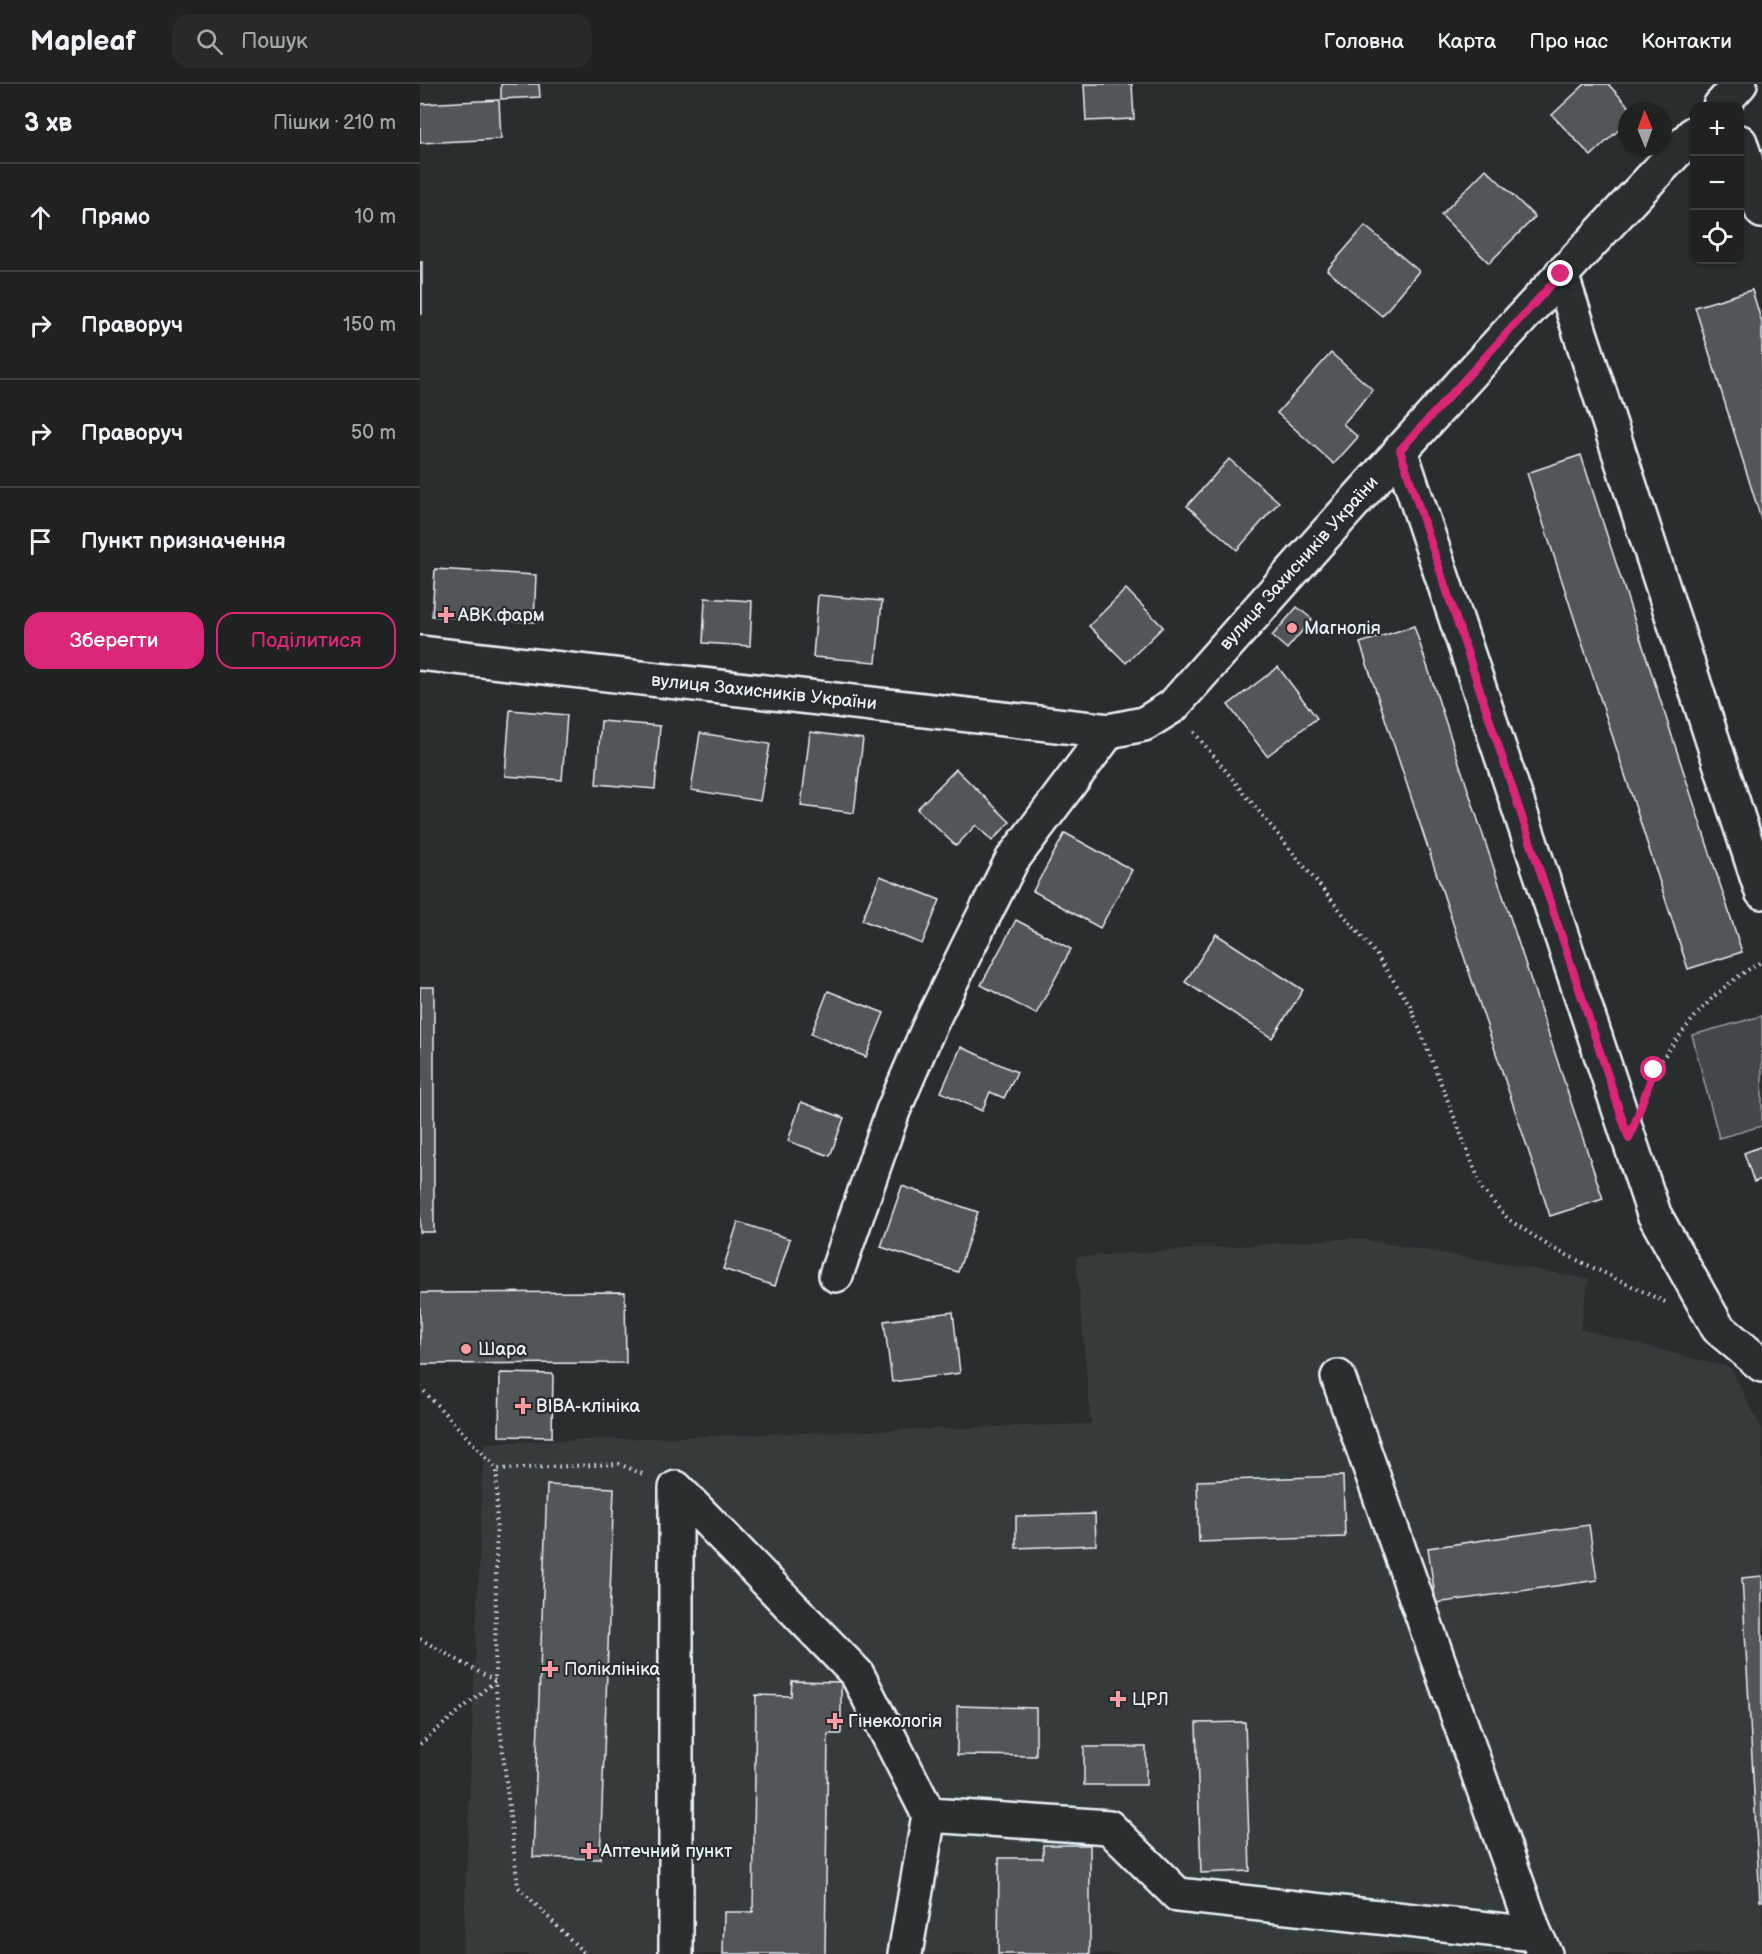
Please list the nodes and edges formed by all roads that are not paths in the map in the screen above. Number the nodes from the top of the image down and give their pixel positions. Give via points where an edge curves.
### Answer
1 (1690, 138) edge
2 (1744, 155) edge
3 (1762, 211) edge
4 (1561, 274) junction
5 (1400, 450) junction
6 (420, 653) edge
7 (1109, 732) junction
8 (1762, 892) edge
9 (836, 1275) dead end
10 (1762, 1365) edge
11 (1338, 1377) dead end
12 (929, 1815) junction
13 (1540, 1944) edge
14 (676, 1954) edge
15 (905, 1954) edge

1 - 4 street, вулиця Захисників України
2 - 3 street
4 - 5 street, вулиця Захисників України
4 - 8 street
5 - 7 street, вулиця Захисників України via 1173,706 1144,724
5 - 10 street via 1654,1214 1718,1328
6 - 7 street, вулиця Захисників України
7 - 9 street via 1012,860 970,943 893,1111
11 - 13 street
12 - 13 street via 1109,1827 1178,1895
12 - 14 street via 857,1674 676,1488
12 - 15 street

